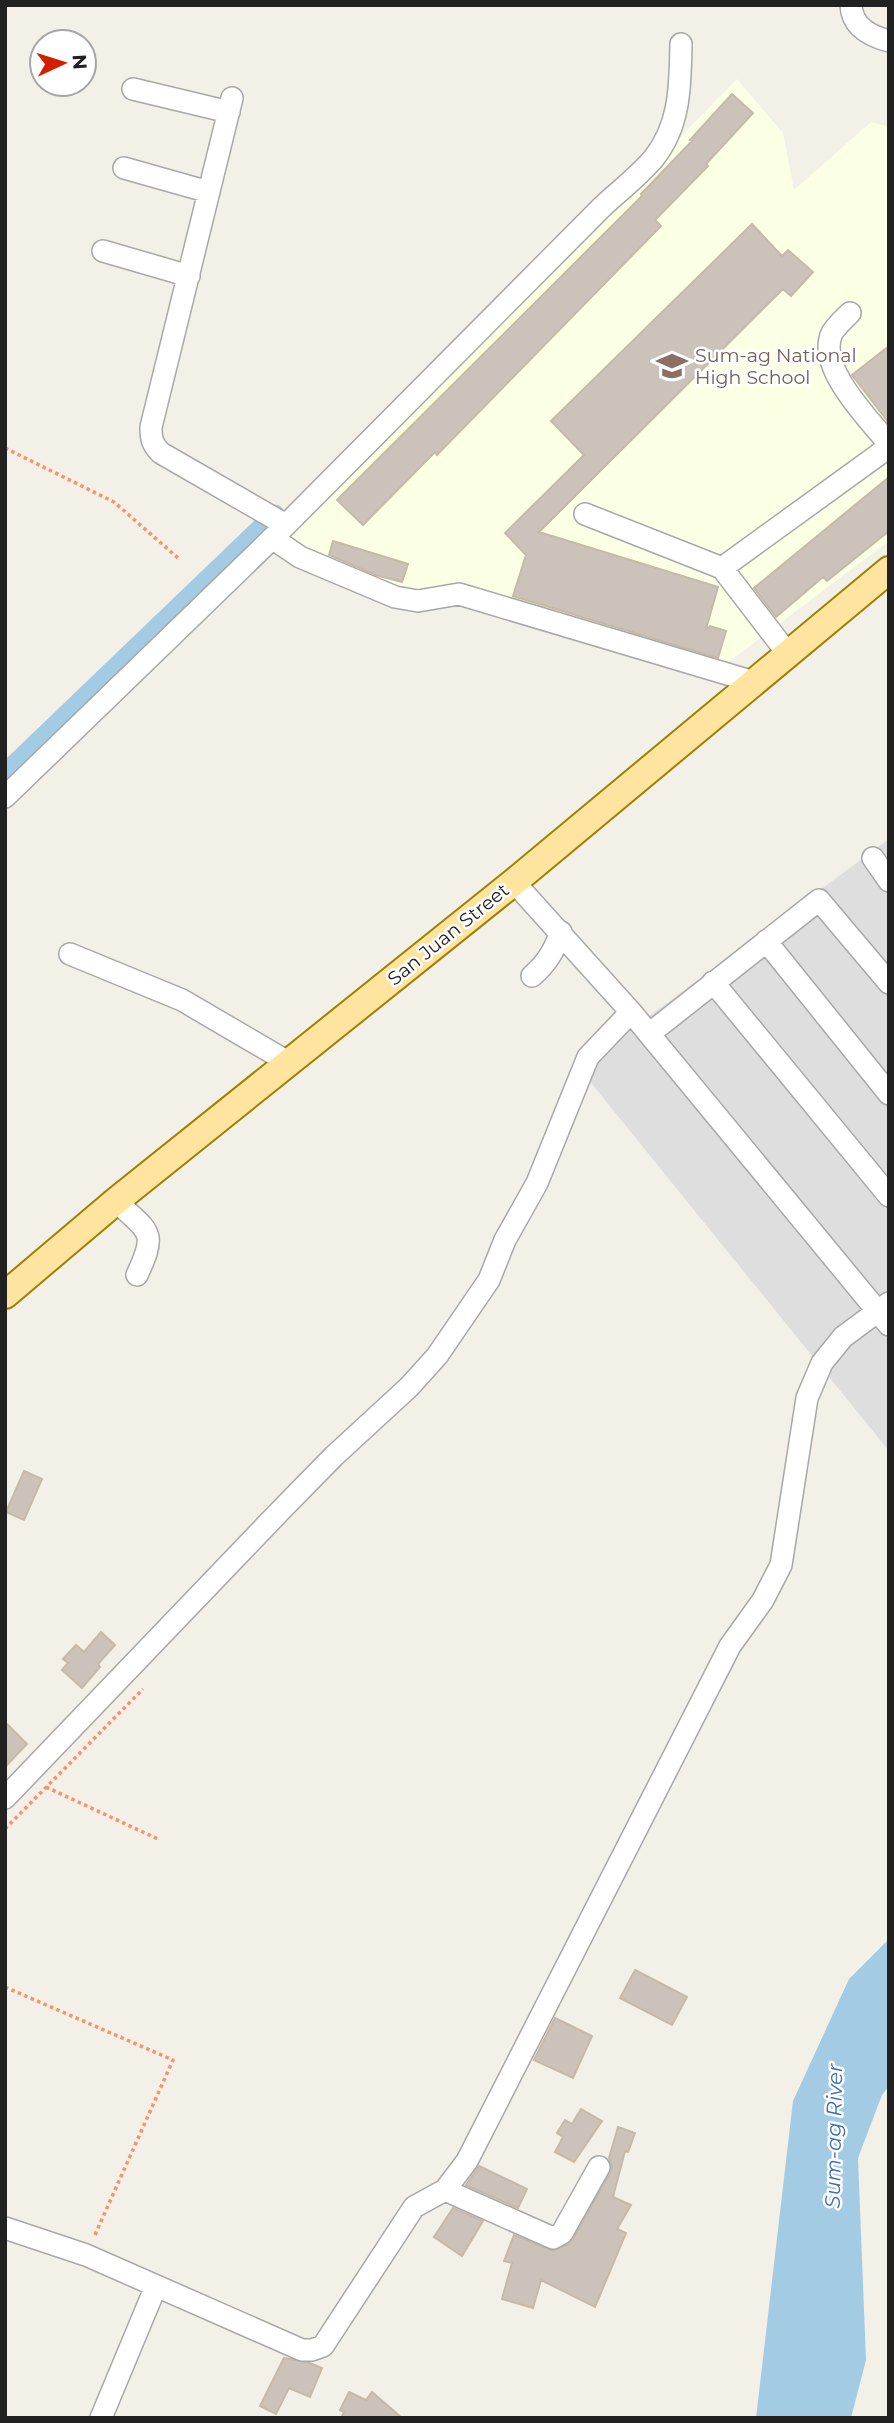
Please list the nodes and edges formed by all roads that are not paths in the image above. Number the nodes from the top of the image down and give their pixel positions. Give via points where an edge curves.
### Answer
1 (851, 5) edge
2 (889, 41) edge
3 (681, 44) dead end
4 (133, 89) dead end
5 (124, 169) dead end
6 (209, 192) junction
7 (103, 251) dead end
8 (188, 276) junction
9 (850, 313) dead end
10 (889, 445) edge
11 (585, 514) dead end
12 (274, 524) junction
13 (722, 568) junction
14 (889, 570) edge
15 (788, 654) junction
16 (754, 682) junction
17 (5, 797) edge
18 (873, 858) dead end
19 (514, 881) junction
20 (889, 881) edge
21 (561, 932) junction
22 (766, 941) junction
23 (70, 954) dead end
24 (532, 976) dead end
25 (713, 982) junction
26 (889, 984) edge
27 (631, 1012) junction
28 (649, 1034) junction
29 (288, 1062) junction
30 (888, 1091) edge
31 (889, 1196) edge
32 (116, 1201) junction
33 (137, 1275) dead end
34 (5, 1295) edge
35 (885, 1313) edge
36 (5, 1798) edge
37 (599, 2167) dead end
38 (445, 2190) junction
39 (5, 2228) edge
40 (156, 2286) junction
41 (102, 2418) edge

1 - 2 street via 861,29
3 - 12 street via 676,113 654,158
4 - 6 street via 230,105
5 - 6 street
6 - 8 street
7 - 8 street
8 - 12 street via 151,427 153,445
9 - 10 street via 833,332 831,362 835,375
10 - 13 street
11 - 13 street
12 - 16 street via 300,557 395,597 418,601 459,594
12 - 17 street
13 - 15 street
14 - 15 main road, San Juan Street
15 - 16 main road, San Juan Street
16 - 19 main road, San Juan Street
18 - 20 street
19 - 21 street
19 - 29 main road, San Juan Street
21 - 24 street via 554,952
21 - 27 street
22 - 25 street
22 - 26 street via 819,900
22 - 30 street
23 - 29 street via 182,1000
25 - 28 street
25 - 31 street
27 - 28 street
27 - 36 street via 588,1058 537,1183 489,1280 437,1356 282,1509
28 - 35 street
29 - 32 main road, San Juan Street
32 - 33 street via 148,1231 148,1251
32 - 34 main road, San Juan Street
35 - 38 street via 843,1337 822,1363 807,1398 780,1565 730,1646 467,2161
37 - 38 street via 562,2233 553,2238
38 - 40 street via 414,2207 323,2346 312,2350 302,2350
39 - 40 street via 86,2255
40 - 41 street

